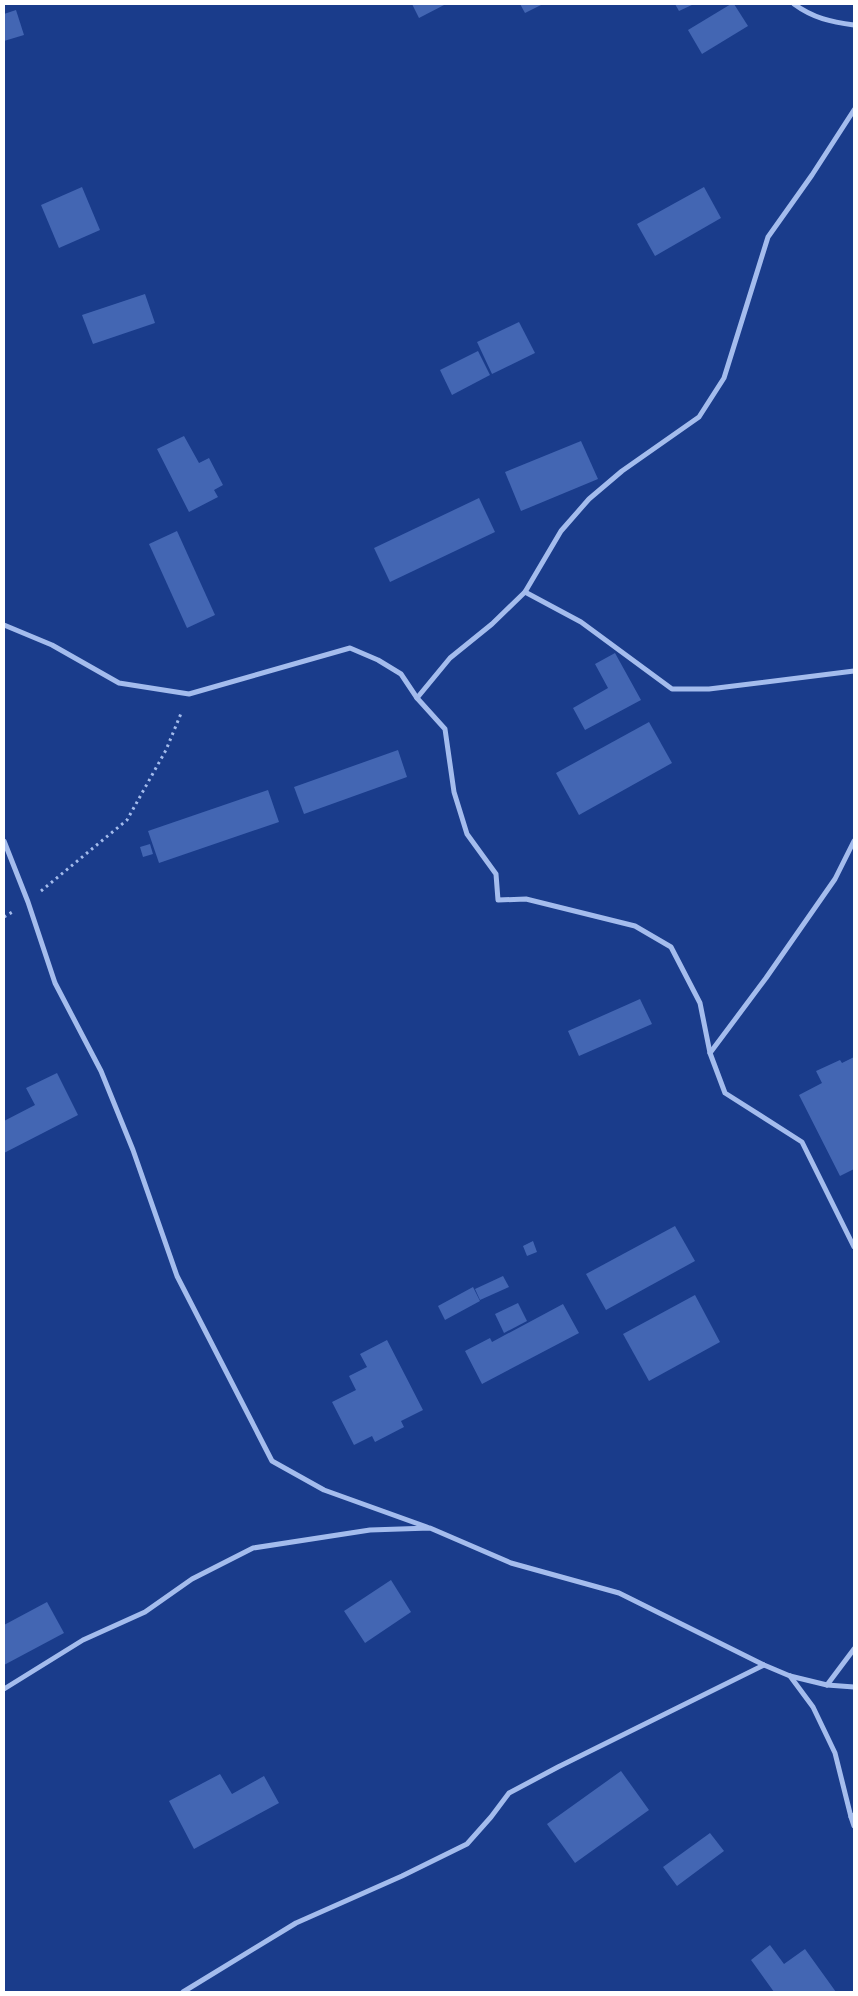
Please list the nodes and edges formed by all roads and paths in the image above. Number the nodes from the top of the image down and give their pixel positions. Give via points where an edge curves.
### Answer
1 (794, 4) edge
2 (854, 24) edge
3 (854, 110) edge
4 (525, 592) junction
5 (4, 625) edge
6 (854, 671) edge
7 (189, 694) junction
8 (417, 698) junction
9 (854, 841) edge
10 (4, 842) edge
11 (28, 902) junction
12 (4, 917) edge
13 (710, 1053) junction
14 (854, 1247) edge
15 (430, 1528) junction
16 (854, 1649) edge
17 (764, 1665) junction
18 (790, 1676) junction
19 (828, 1685) junction
20 (854, 1687) edge
21 (4, 1689) edge
22 (853, 1816) edge
23 (854, 1826) edge
24 (183, 1992) edge

1 - 2 street via 828,22
3 - 4 street via 768,236 724,378 699,417 622,470 589,499 562,531
4 - 6 street via 581,622 672,689 708,689
4 - 8 street via 450,658
5 - 7 street via 52,645 119,683
7 - 8 street via 350,648 401,674
7 - 11 path via 166,750 127,820
8 - 13 street via 445,729 454,792 468,834 496,874 498,900 526,898 634,926 671,948 700,1002
9 - 13 street via 835,879
10 - 11 street
11 - 12 path
11 - 15 street via 55,983 101,1071 133,1150 177,1276 272,1461 324,1490
13 - 14 street via 726,1093 802,1142
15 - 17 street via 511,1563 619,1593
15 - 21 street via 370,1530 253,1548 192,1579 145,1612 83,1640
16 - 19 street
17 - 18 street
17 - 24 street via 509,1793 467,1844 296,1923
18 - 19 street
18 - 22 street via 813,1707 834,1752
19 - 20 street
22 - 23 street

